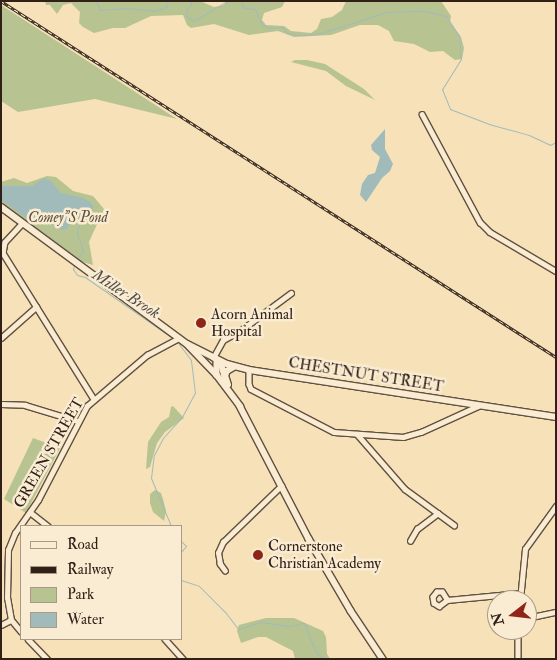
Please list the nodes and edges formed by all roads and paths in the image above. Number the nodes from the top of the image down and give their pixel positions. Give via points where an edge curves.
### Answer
1 (422, 114) dead end
2 (1, 207) edge
3 (23, 223) junction
4 (556, 272) edge
5 (290, 293) dead end
6 (36, 308) junction
7 (1, 338) edge
8 (180, 338) junction
9 (187, 344) junction
10 (217, 360) junction
11 (234, 367) junction
12 (249, 370) junction
13 (217, 375) junction
14 (226, 379) junction
15 (231, 392) junction
16 (94, 399) junction
17 (1, 404) edge
18 (480, 405) junction
19 (556, 418) edge
20 (78, 421) junction
21 (357, 434) junction
22 (281, 486) junction
23 (556, 506) edge
24 (30, 512) junction
25 (438, 513) junction
26 (20, 525) edge
27 (20, 525) edge
28 (47, 525) edge
29 (454, 525) dead end
30 (410, 541) dead end
31 (1, 549) edge
32 (8, 550) junction
33 (225, 571) dead end
34 (520, 590) edge
35 (487, 596) edge
36 (447, 600) dead end
37 (556, 612) edge
38 (537, 616) edge
39 (11, 620) junction
40 (1, 625) edge
41 (20, 631) edge
42 (29, 640) edge
43 (166, 640) edge
44 (518, 640) edge
45 (47, 659) edge
46 (183, 659) edge
47 (383, 659) edge
48 (518, 659) edge

1 - 4 street via 480,222 490,232
2 - 3 main road, CHESTNUT STREET
3 - 6 street via 5,242 3,253
3 - 8 main road, CHESTNUT STREET
5 - 10 street via 236,334 223,340
6 - 7 street
6 - 16 street
8 - 9 main road, CHESTNUT STREET
8 - 16 street, GREEN STREET via 147,354
9 - 10 main road, CHESTNUT STREET
9 - 13 street
10 - 11 main road, CHESTNUT STREET
10 - 13 street
10 - 14 street
11 - 12 main road, CHESTNUT STREET
11 - 14 street via 227,371
12 - 18 main road, CHESTNUT STREET
12 - 21 street via 251,389 326,430
13 - 15 street
14 - 15 street
15 - 22 street
16 - 20 street, GREEN STREET
17 - 20 street via 25,405
18 - 19 main road, CHESTNUT STREET
18 - 21 street via 403,437
20 - 24 street, GREEN STREET
21 - 25 street via 405,489
22 - 33 street via 223,542 218,553
22 - 47 street via 328,573
23 - 34 street via 525,550
24 - 26 street, GREEN STREET
24 - 28 street
25 - 29 street
25 - 30 street via 416,529
27 - 32 street, GREEN STREET
31 - 32 street
32 - 39 street, GREEN STREET via 7,598
35 - 36 street
37 - 38 street
39 - 40 street
39 - 41 street
42 - 45 street
43 - 46 street
44 - 48 street

